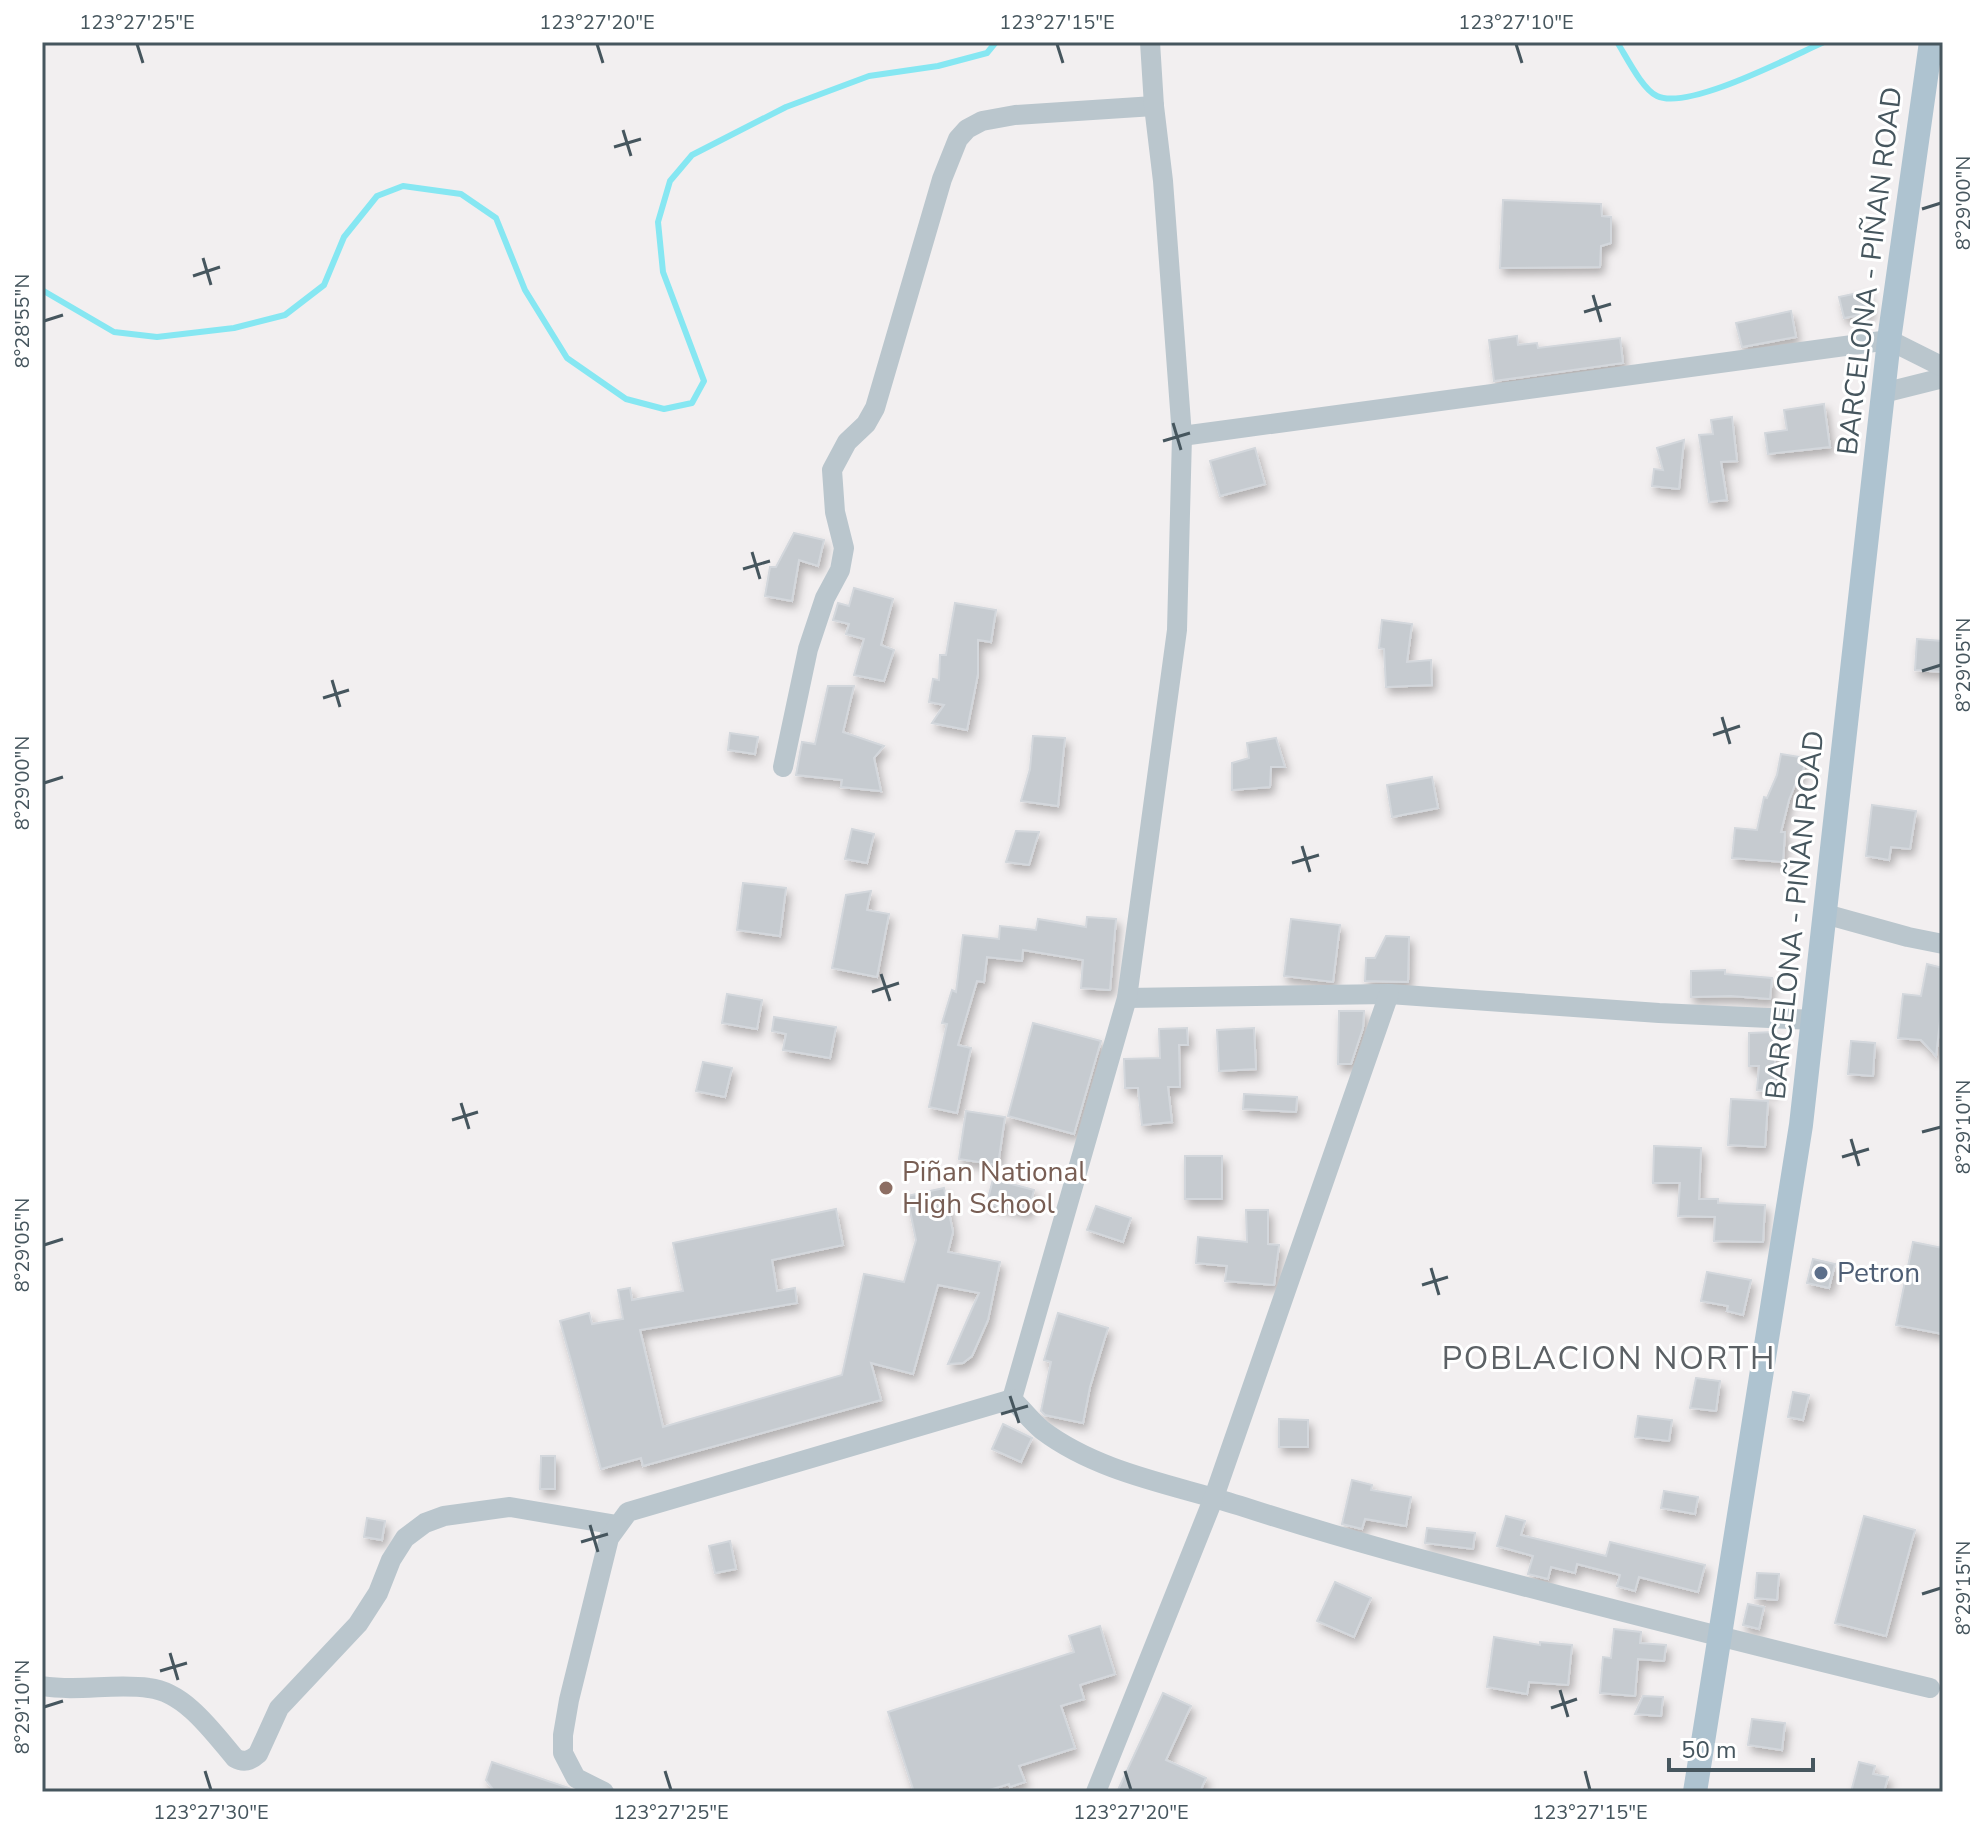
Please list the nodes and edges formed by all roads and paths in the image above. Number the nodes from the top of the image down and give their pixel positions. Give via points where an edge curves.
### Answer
1 (1150, 42) edge
2 (1931, 42) edge
3 (1154, 106) junction
4 (1889, 340) junction
5 (1943, 367) edge
6 (1943, 378) edge
7 (1883, 393) junction
8 (1182, 436) junction
9 (783, 767) dead end
10 (1825, 914) junction
11 (1943, 944) edge
12 (1389, 994) junction
13 (1127, 998) junction
14 (1814, 1020) junction
15 (1012, 1399) junction
16 (1214, 1497) junction
17 (617, 1525) junction
18 (1720, 1638) junction
19 (42, 1686) edge
20 (1930, 1688) dead end
21 (604, 1792) edge
22 (1096, 1792) edge
23 (1695, 1792) edge

1 - 3 street
2 - 4 main road, BARCELONA - PIÑAN ROAD
3 - 8 street
3 - 9 street via 1015,115 982,121 958,139 875,408 832,470 844,548 808,649
4 - 5 street
4 - 7 main road, BARCELONA - PIÑAN ROAD
4 - 8 street
6 - 7 street
7 - 10 main road, BARCELONA - PIÑAN ROAD
8 - 13 street via 1177,630
10 - 11 street
10 - 14 main road, BARCELONA - PIÑAN ROAD
12 - 13 street
12 - 14 street
12 - 16 street
13 - 15 street
14 - 18 main road, BARCELONA - PIÑAN ROAD via 1782,1259
15 - 16 street via 1040,1429 1072,1449 1133,1475
15 - 17 street via 638,1507
16 - 18 street via 1439,1566
16 - 22 street
17 - 19 street via 510,1507 425,1523 405,1538 358,1624 279,1708 252,1760 235,1758 190,1708 169,1694 149,1688
17 - 21 street via 563,1735 563,1753 576,1778
18 - 20 street
18 - 23 main road, BARCELONA - PIÑAN ROAD

